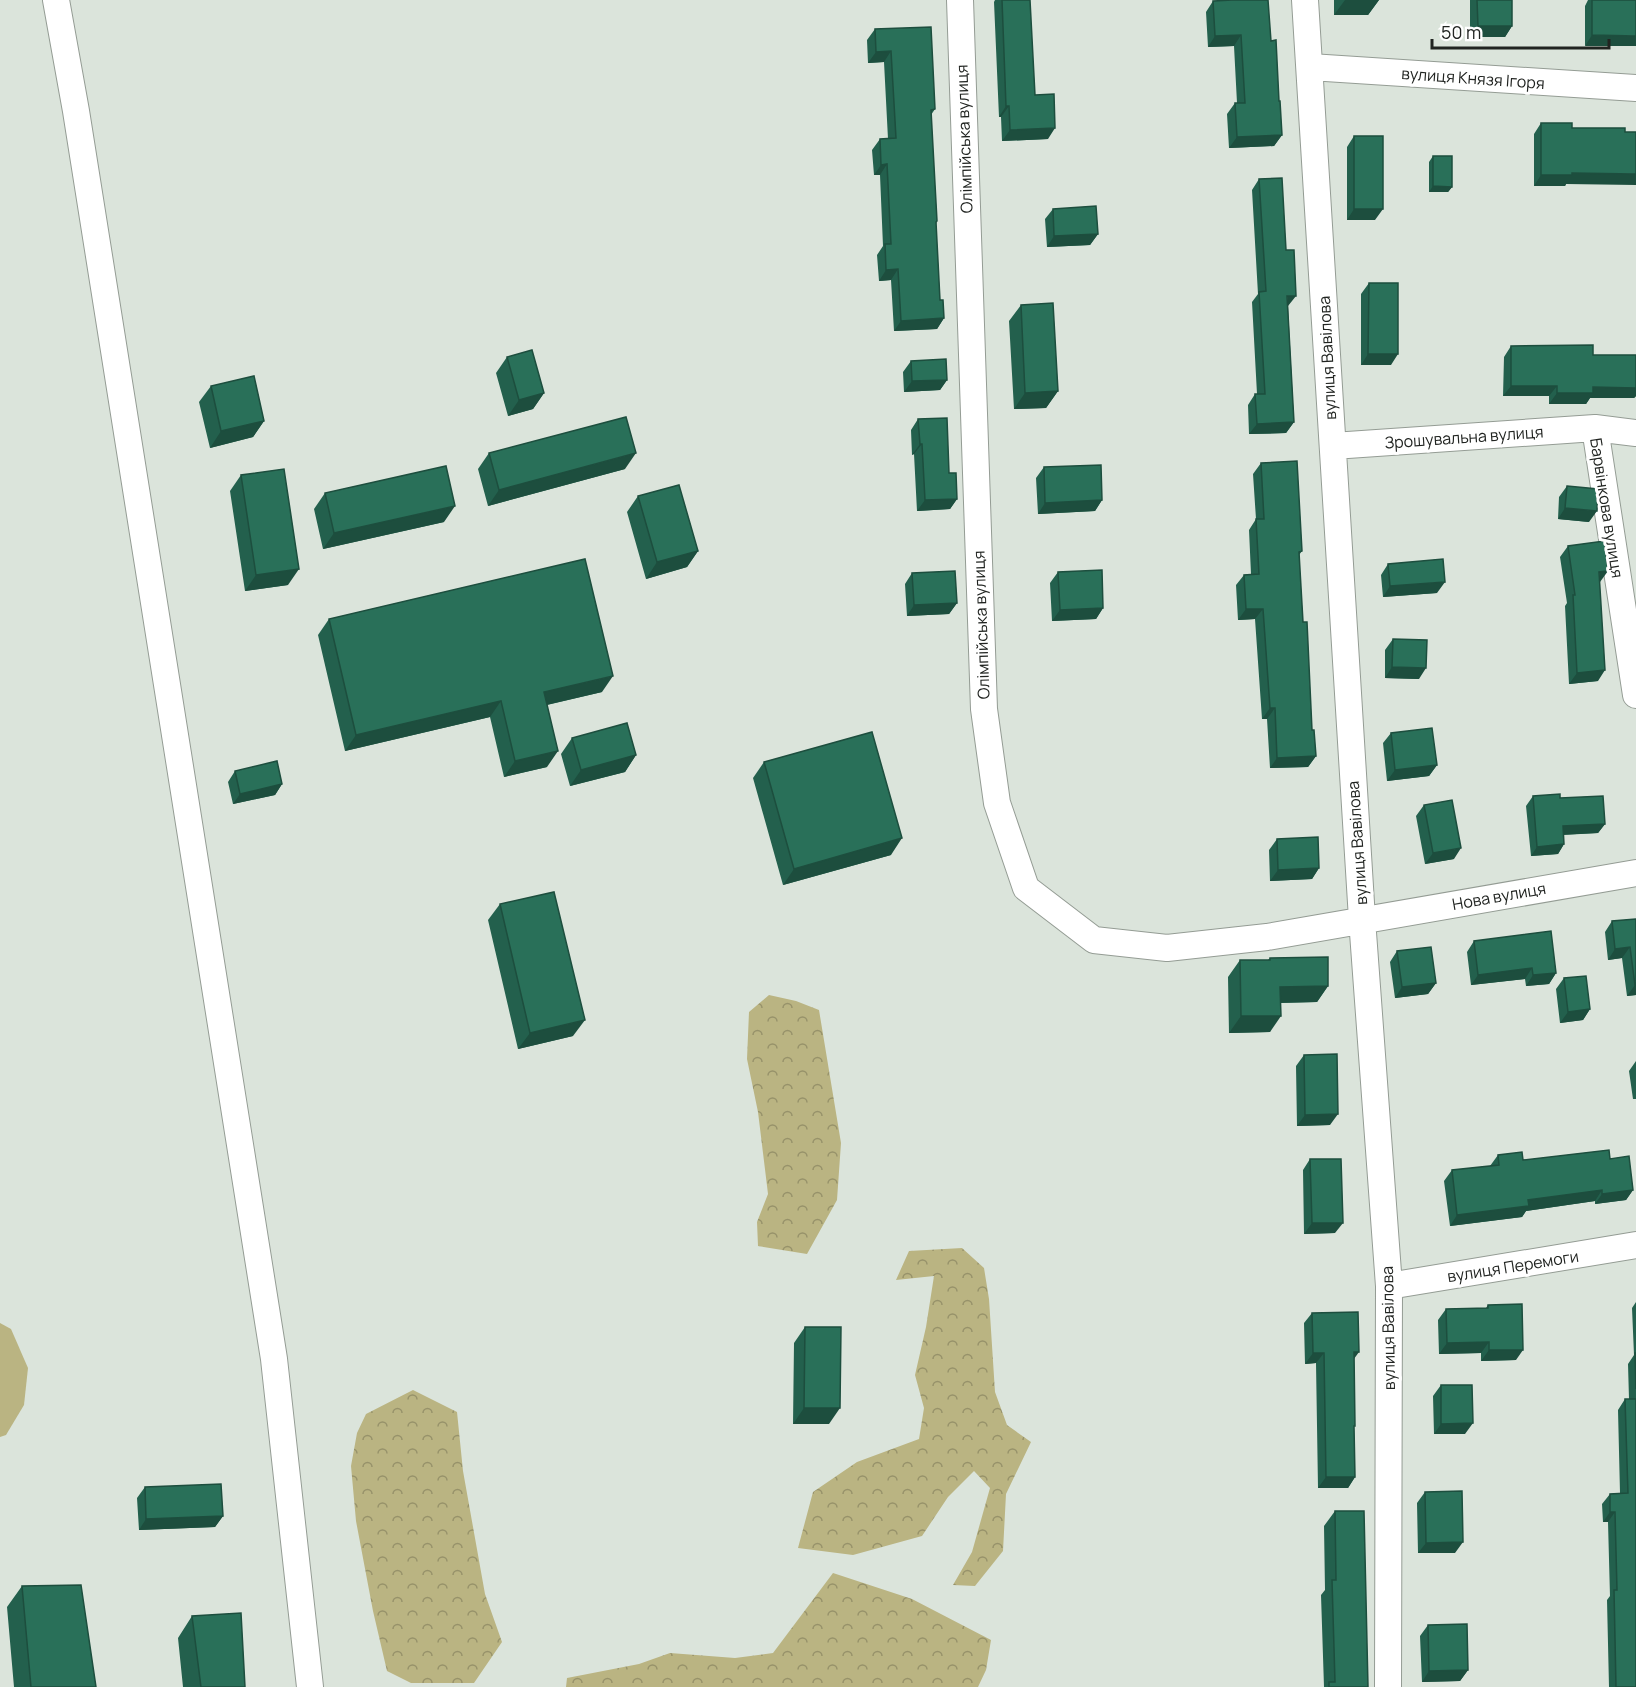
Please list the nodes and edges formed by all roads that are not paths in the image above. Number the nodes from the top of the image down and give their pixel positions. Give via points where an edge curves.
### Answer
1 (56, 0) edge
2 (960, 0) edge
3 (1305, 0) edge
4 (1310, 67) junction
5 (1636, 88) edge
6 (1595, 428) junction
7 (1636, 433) edge
8 (1333, 446) junction
9 (1636, 694) edge
10 (1636, 873) edge
11 (1362, 920) junction
12 (1636, 1245) edge
13 (1389, 1286) junction
14 (310, 1687) edge
15 (1388, 1687) edge

1 - 14 street via 274,1359
2 - 11 street, Олімпійська вулиця via 984,709 997,803 1026,888 1094,940 1167,948 1268,937
3 - 4 street, вулиця Вавілова
4 - 5 street, вулиця Князя Ігоря
4 - 8 street, вулиця Вавілова
6 - 7 street, Зрошувальна вулиця
6 - 8 street, Зрошувальна вулиця
6 - 9 street, Барвінкова вулиця
8 - 11 street, вулиця Вавілова
10 - 11 street, Нова вулиця
11 - 13 street, вулиця Вавілова
12 - 13 street, вулиця Перемоги
13 - 15 street, вулиця Вавілова

